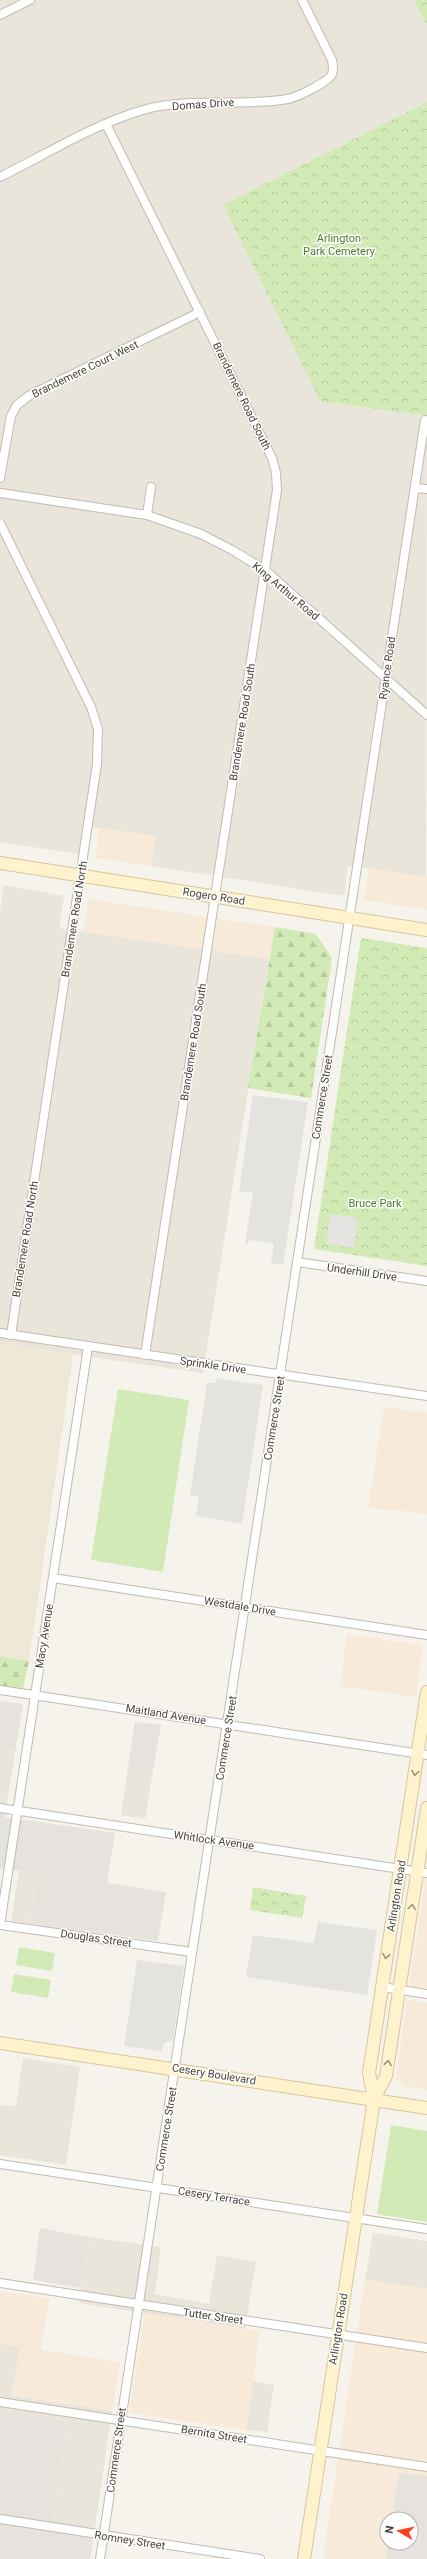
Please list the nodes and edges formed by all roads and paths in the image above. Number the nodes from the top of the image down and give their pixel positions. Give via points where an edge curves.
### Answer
1 (30, 0) edge
2 (302, 0) edge
3 (0, 15) edge
4 (106, 124) junction
5 (0, 177) edge
6 (200, 312) junction
7 (425, 420) dead end
8 (0, 478) edge
9 (151, 487) dead end
10 (415, 488) junction
11 (427, 490) edge
12 (0, 493) edge
13 (147, 515) junction
14 (1, 528) edge
15 (265, 570) junction
16 (386, 677) junction
17 (427, 715) edge
18 (0, 863) edge
19 (81, 876) junction
20 (215, 896) junction
21 (350, 917) junction
22 (427, 930) edge
23 (297, 1262) junction
24 (427, 1281) edge
25 (0, 1333) edge
26 (11, 1335) junction
27 (88, 1347) junction
28 (145, 1355) junction
29 (280, 1374) junction
30 (427, 1396) edge
31 (53, 1578) junction
32 (246, 1607) junction
33 (427, 1635) edge
34 (0, 1690) edge
35 (427, 1692) edge
36 (35, 1694) junction
37 (228, 1723) junction
38 (422, 1754) edge
39 (0, 1808) edge
40 (427, 1808) edge
41 (17, 1810) junction
42 (210, 1840) junction
43 (400, 1870) junction
44 (422, 1873) edge
45 (0, 1925) edge
46 (192, 1952) junction
47 (382, 1987) junction
48 (399, 1990) junction
49 (427, 1994) edge
50 (0, 2043) edge
51 (176, 2068) junction
52 (374, 2099) junction
53 (427, 2108) edge
54 (0, 2164) edge
55 (156, 2187) junction
56 (355, 2219) junction
57 (427, 2229) edge
58 (0, 2283) edge
59 (138, 2304) junction
60 (337, 2334) junction
61 (427, 2348) edge
62 (0, 2402) edge
63 (120, 2420) junction
64 (321, 2450) junction
65 (427, 2467) edge
66 (0, 2520) edge
67 (104, 2536) junction
68 (100, 2559) edge
69 (260, 2559) edge
70 (304, 2559) edge

1 - 3 street
2 - 4 street, Domas Drive via 332,60 334,67 327,81 289,99 143,110
4 - 5 street, Domas Drive
4 - 6 street, Brandemere Road South
6 - 8 street, Brandemere Court West via 30,395 16,405 11,416
6 - 15 street, Brandemere Road South via 272,458 276,472 277,490
7 - 10 street, Ryance Road
9 - 13 street
10 - 11 street
10 - 16 street, Ryance Road
12 - 13 street, King Arthur Road
13 - 15 street, King Arthur Road via 201,534
14 - 19 street, Brandemere Road North via 91,707 98,729 97,764
15 - 16 street, King Arthur Road
15 - 20 street, Brandemere Road South
16 - 17 street, King Arthur Road
16 - 21 street, Ryance Road
18 - 19 main road, Rogero Road
19 - 20 main road, Rogero Road
19 - 26 street, Brandemere Road North
20 - 21 main road, Rogero Road
20 - 28 street, Brandemere Road South
21 - 22 main road, Rogero Road
21 - 23 street, Commerce Street
23 - 24 street, Underhill Drive
23 - 29 street, Commerce Street
25 - 26 street, Sprinkle Drive
26 - 27 street, Sprinkle Drive
27 - 28 street, Sprinkle Drive
27 - 31 street, Macy Avenue
28 - 29 street, Sprinkle Drive
29 - 30 street, Sprinkle Drive
29 - 32 street, Commerce Street
31 - 32 street, Westdale Drive
31 - 36 street, Macy Avenue
32 - 33 street, Westdale Drive
32 - 37 street, Commerce Street
34 - 36 street, Maitland Avenue
35 - 38 main road, Arlington Road
36 - 37 street, Maitland Avenue
36 - 41 street, Macy Avenue
37 - 38 street, Maitland Avenue
37 - 42 street, Commerce Street
38 -> 43 main road, Arlington Road
39 - 41 street, Whitlock Avenue
40 - 44 main road, Arlington Road
41 - 42 street, Whitlock Avenue
41 - 45 street, Macy Avenue
42 - 43 street, Whitlock Avenue
42 - 46 street, Commerce Street
43 - 44 street, Whitlock Avenue
43 -> 47 main road, Arlington Road
48 -> 44 main road, Arlington Road
45 - 46 street, Douglas Street
46 - 51 street, Commerce Street
47 - 48 street
47 - 52 main road, Arlington Road via 369,2074
48 - 49 street
52 -> 48 main road, Arlington Road via 386,2076
50 - 51 main road, Cesery Boulevard
51 - 52 main road, Cesery Boulevard
51 - 55 street, Commerce Street
52 - 53 main road, Cesery Boulevard
52 - 56 main road, Arlington Road
54 - 55 street, Cesery Terrace
55 - 56 street, Cesery Terrace
55 - 59 street, Commerce Street
56 - 57 street, Cesery Terrace
56 - 60 main road, Arlington Road
58 - 59 street, Tutter Street
59 - 60 street, Tutter Street
59 - 63 street, Commerce Street
60 - 61 street, Tutter Street
60 - 64 main road, Arlington Road
62 - 63 street, Bernita Street
63 - 64 street, Bernita Street
63 - 67 street, Commerce Street
64 - 65 street, Bernita Street
64 - 70 main road, Arlington Road
66 - 67 street, Romney Street
67 - 68 street, Commerce Street
67 - 69 street, Romney Street

